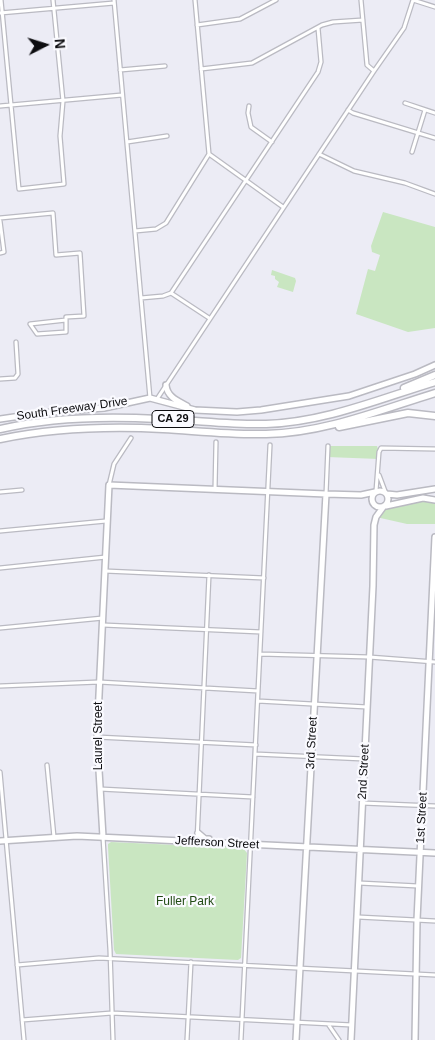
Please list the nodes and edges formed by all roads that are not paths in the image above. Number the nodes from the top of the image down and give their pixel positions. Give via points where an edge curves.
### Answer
1 (2, 0) edge
2 (53, 0) edge
3 (196, 0) edge
4 (276, 0) edge
5 (361, 0) edge
6 (413, 0) edge
7 (114, 2) edge
8 (435, 7) edge
9 (54, 9) junction
10 (1, 13) edge
11 (362, 20) junction
12 (198, 25) junction
13 (318, 28) junction
14 (164, 66) dead end
15 (201, 69) junction
16 (120, 70) junction
17 (374, 71) junction
18 (122, 95) junction
19 (63, 101) junction
20 (405, 103) dead end
21 (11, 105) junction
22 (0, 106) edge
23 (249, 106) dead end
24 (348, 110) junction
25 (425, 110) junction
26 (435, 113) edge
27 (418, 132) junction
28 (167, 136) dead end
29 (435, 138) edge
30 (127, 142) junction
31 (272, 142) junction
32 (412, 152) dead end
33 (209, 154) junction
34 (319, 154) junction
35 (246, 182) junction
36 (435, 194) edge
37 (284, 207) junction
38 (0, 220) edge
39 (135, 231) junction
40 (2, 252) edge
41 (171, 293) junction
42 (141, 298) junction
43 (209, 318) junction
44 (66, 320) junction
45 (16, 342) dead end
46 (435, 366) edge
47 (435, 375) edge
48 (0, 379) edge
49 (435, 382) edge
50 (166, 385) junction
51 (435, 392) edge
52 (150, 398) junction
53 (157, 398) junction
54 (195, 410) junction
55 (345, 411) junction
56 (435, 416) edge
57 (0, 419) edge
58 (0, 429) edge
59 (266, 434) junction
60 (131, 438) dead end
61 (0, 440) edge
62 (216, 442) dead end
63 (270, 445) dead end
64 (328, 446) dead end
65 (435, 449) edge
66 (378, 474) junction
67 (109, 485) junction
68 (435, 489) edge
69 (22, 490) dead end
70 (215, 490) junction
71 (0, 492) edge
72 (268, 492) junction
73 (376, 492) junction
74 (386, 492) junction
75 (326, 494) junction
76 (361, 495) junction
77 (435, 500) edge
78 (372, 502) junction
79 (384, 506) junction
80 (106, 521) junction
81 (0, 531) edge
82 (435, 537) edge
83 (106, 557) junction
84 (0, 568) edge
85 (105, 571) junction
86 (209, 575) junction
87 (264, 578) junction
88 (434, 580) edge
89 (103, 618) junction
90 (103, 625) junction
91 (0, 628) edge
92 (207, 629) junction
93 (261, 632) junction
94 (260, 654) junction
95 (317, 656) junction
96 (369, 657) junction
97 (432, 662) edge
98 (99, 682) junction
99 (0, 686) edge
100 (204, 688) junction
101 (258, 691) junction
102 (258, 701) junction
103 (314, 704) junction
104 (367, 707) junction
105 (97, 737) junction
106 (202, 741) junction
107 (256, 745) junction
108 (255, 754) junction
109 (312, 757) junction
110 (364, 760) junction
111 (47, 765) dead end
112 (0, 772) edge
113 (100, 789) junction
114 (199, 793) junction
115 (253, 797) junction
116 (362, 803) junction
117 (423, 806) junction
118 (435, 806) edge
119 (198, 833) junction
120 (54, 837) junction
121 (103, 837) junction
122 (0, 841) edge
123 (6, 841) junction
124 (197, 841) junction
125 (221, 842) junction
126 (250, 844) junction
127 (306, 847) junction
128 (360, 850) junction
129 (420, 853) junction
130 (435, 854) edge
131 (359, 883) junction
132 (419, 886) junction
133 (357, 917) junction
134 (417, 920) junction
135 (435, 921) edge
136 (110, 959) junction
137 (191, 962) junction
138 (245, 964) junction
139 (17, 965) junction
140 (300, 969) junction
141 (354, 971) junction
142 (415, 973) junction
143 (435, 975) edge
144 (112, 1013) junction
145 (188, 1016) junction
146 (243, 1019) junction
147 (22, 1020) junction
148 (297, 1023) junction
149 (328, 1024) junction
150 (352, 1025) junction
151 (24, 1040) edge
152 (113, 1040) edge
153 (187, 1040) edge
154 (241, 1040) edge
155 (296, 1040) edge
156 (339, 1040) edge
157 (351, 1040) edge
158 (415, 1040) edge

1 - 10 street
2 - 9 street
3 - 12 street
4 - 12 street via 240,19
5 - 11 street
6 - 8 street
6 - 17 street via 404,28
7 - 9 street
7 - 16 street
9 - 10 street
9 - 19 street
10 - 21 street
11 - 13 street via 332,22
11 - 17 street via 367,65
12 - 15 street
13 - 15 street via 252,63
13 - 31 street via 321,62 318,72
14 - 16 street
15 - 33 street
16 - 18 street
17 - 24 street
18 - 19 street
18 - 30 street
19 - 21 street
19 - 21 street via 60,136 64,184 19,189
20 - 25 street
21 - 22 street
23 - 31 street via 251,127
24 - 27 street
24 - 34 street
25 - 26 street
25 - 27 street
27 - 29 street
27 - 32 street
28 - 30 street
30 - 39 street
31 - 35 street
33 - 35 street
33 - 39 street via 166,223 156,229
34 - 36 street via 354,171
34 - 37 street
35 - 37 street
35 - 41 street
37 - 43 street
38 - 40 street
38 - 44 street via 53,213 56,255 80,253 84,316 66,317
39 - 42 street
41 - 42 street
41 - 43 street
42 - 52 street
43 - 50 street
44 - 44 street via 66,332 37,334 30,324
45 - 48 street via 18,374 15,378
46 - 54 street, South Freeway Drive via 335,400 252,411
47 - 55 highway
49 - 55 highway, CA 29
50 - 53 street
50 - 54 street via 170,396
51 - 59 highway, CA 29 via 322,427
52 - 53 street, South Freeway Drive
52 - 57 street, South Freeway Drive via 104,408
53 - 54 street, South Freeway Drive
55 - 58 highway, CA 29 via 321,418 266,424 108,417 56,420
56 - 59 highway via 408,413 303,434
59 - 61 highway, CA 29 via 111,427 60,430
60 - 67 street, Laurel Street via 114,464
62 - 70 street
63 - 72 street
64 - 75 street, 3rd Street
65 - 66 street via 383,447 379,452
66 - 73 street
66 - 74 street
67 - 70 street
67 - 80 street, Laurel Street
68 - 74 street via 397,495
69 - 71 street
70 - 72 street
72 - 75 street
72 - 87 street
73 - 74 street
73 - 76 street
73 - 78 street
74 - 79 street via 389,499
75 - 76 street
75 - 95 street, 3rd Street
76 - 78 street
77 - 79 street via 423,498
78 - 79 street via 376,506
79 - 96 street, 2nd Street via 374,525
80 - 81 street
80 - 83 street, Laurel Street
82 - 88 street, 1st Street
83 - 84 street
83 - 85 street, Laurel Street
85 - 86 street
85 - 89 street, Laurel Street
86 - 87 street
86 - 92 street
87 - 93 street
88 - 97 street, 1st Street
89 - 90 street, Laurel Street
89 - 91 street
90 - 92 street
90 - 98 street, Laurel Street
92 - 93 street
92 - 100 street
93 - 94 street
94 - 95 street
94 - 101 street
95 - 96 street
95 - 103 street, 3rd Street
96 - 97 street
96 - 104 street, 2nd Street
97 - 117 street, 1st Street
98 - 99 street
98 - 100 street
98 - 105 street, Laurel Street
100 - 101 street
100 - 106 street
101 - 102 street
102 - 103 street
102 - 107 street
103 - 104 street
103 - 109 street, 3rd Street
104 - 110 street, 2nd Street
105 - 106 street
105 - 113 street, Laurel Street
106 - 107 street
106 - 114 street
107 - 108 street
108 - 109 street
108 - 115 street
109 - 110 street
109 - 127 street, 3rd Street
110 - 116 street, 2nd Street
111 - 120 street
112 - 123 street
113 - 114 street
113 - 121 street, Laurel Street
114 - 115 street
114 - 119 street
115 - 126 street
116 - 117 street
116 - 128 street, 2nd Street
117 - 118 street
117 - 129 street, 1st Street
119 - 124 street
119 - 125 street via 205,839
120 - 121 street, Jefferson Street
120 - 123 street, Jefferson Street
121 - 124 street, Jefferson Street
121 - 136 street, Laurel Street
122 - 123 street, Jefferson Street
123 - 139 street
124 - 125 street, Jefferson Street
125 - 126 street, Jefferson Street
126 - 127 street, Jefferson Street
126 - 138 street
127 - 128 street, Jefferson Street
127 - 140 street, 3rd Street
128 - 129 street, Jefferson Street
128 - 131 street, 2nd Street
129 - 130 street, Jefferson Street
129 - 132 street, 1st Street
131 - 132 street
131 - 133 street, 2nd Street
132 - 134 street, 1st Street
133 - 134 street
133 - 141 street, 2nd Street
134 - 135 street
134 - 142 street, 1st Street
136 - 137 street
136 - 139 street
136 - 144 street, Laurel Street
137 - 138 street
137 - 145 street
138 - 140 street
138 - 146 street
139 - 147 street
140 - 141 street
140 - 148 street, 3rd Street
141 - 142 street
141 - 150 street, 2nd Street
142 - 143 street
142 - 158 street, 1st Street
144 - 145 street
144 - 147 street
144 - 152 street, Laurel Street
145 - 146 street
145 - 153 street
146 - 148 street
146 - 154 street
147 - 151 street
148 - 149 street
148 - 155 street, 3rd Street
149 - 150 street
149 - 156 street
150 - 157 street, 2nd Street

